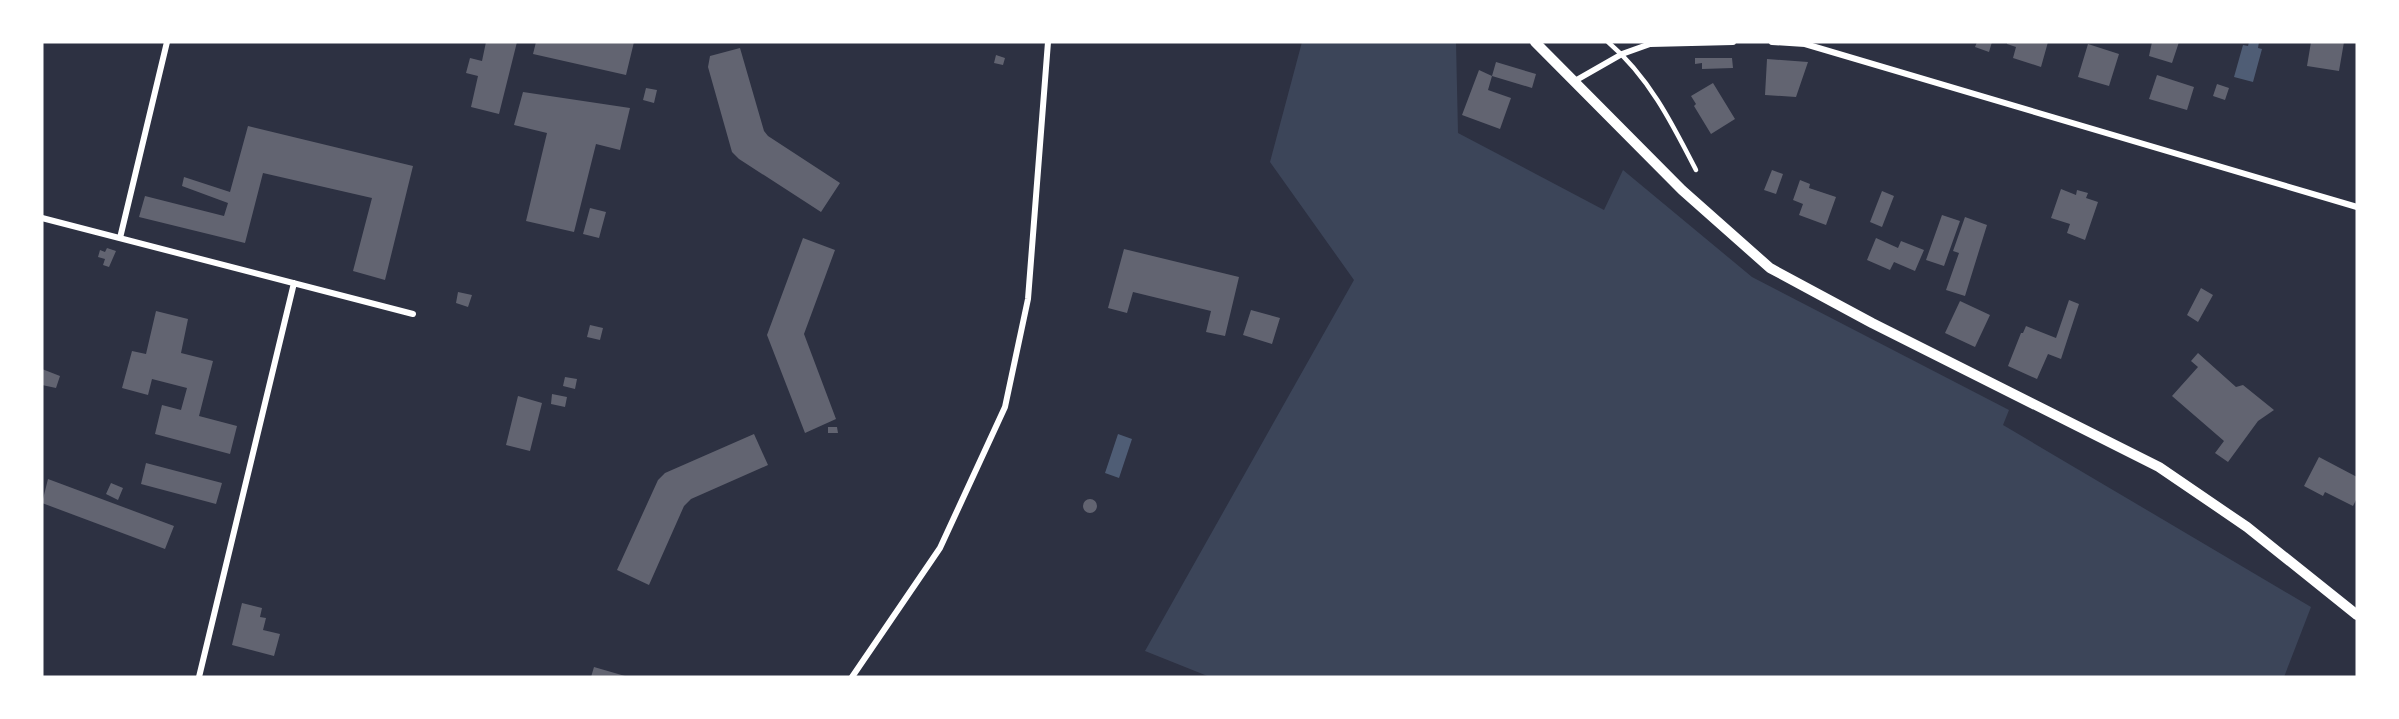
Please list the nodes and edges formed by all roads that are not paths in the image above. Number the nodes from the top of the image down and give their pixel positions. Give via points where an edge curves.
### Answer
1 (167, 42) edge
2 (1048, 42) edge
3 (1535, 42) edge
4 (1608, 42) edge
5 (1733, 42) edge
6 (1772, 42) edge
7 (1622, 54) junction
8 (1574, 82) junction
9 (1696, 170) dead end
10 (2357, 207) edge
11 (42, 218) edge
12 (120, 238) junction
13 (294, 283) junction
14 (413, 314) dead end
15 (2357, 615) edge
16 (199, 677) edge
17 (852, 677) edge

1 - 12 street
2 - 17 street via 1028,299 1005,407 940,548
3 - 8 street
4 - 7 lane
5 - 7 street via 1650,44
6 - 10 street via 1805,44
7 - 8 street
7 - 9 lane via 1666,111
8 - 15 street via 1682,190 1770,268 2158,467 2247,527
11 - 12 street
12 - 13 street
13 - 14 street
13 - 16 street

